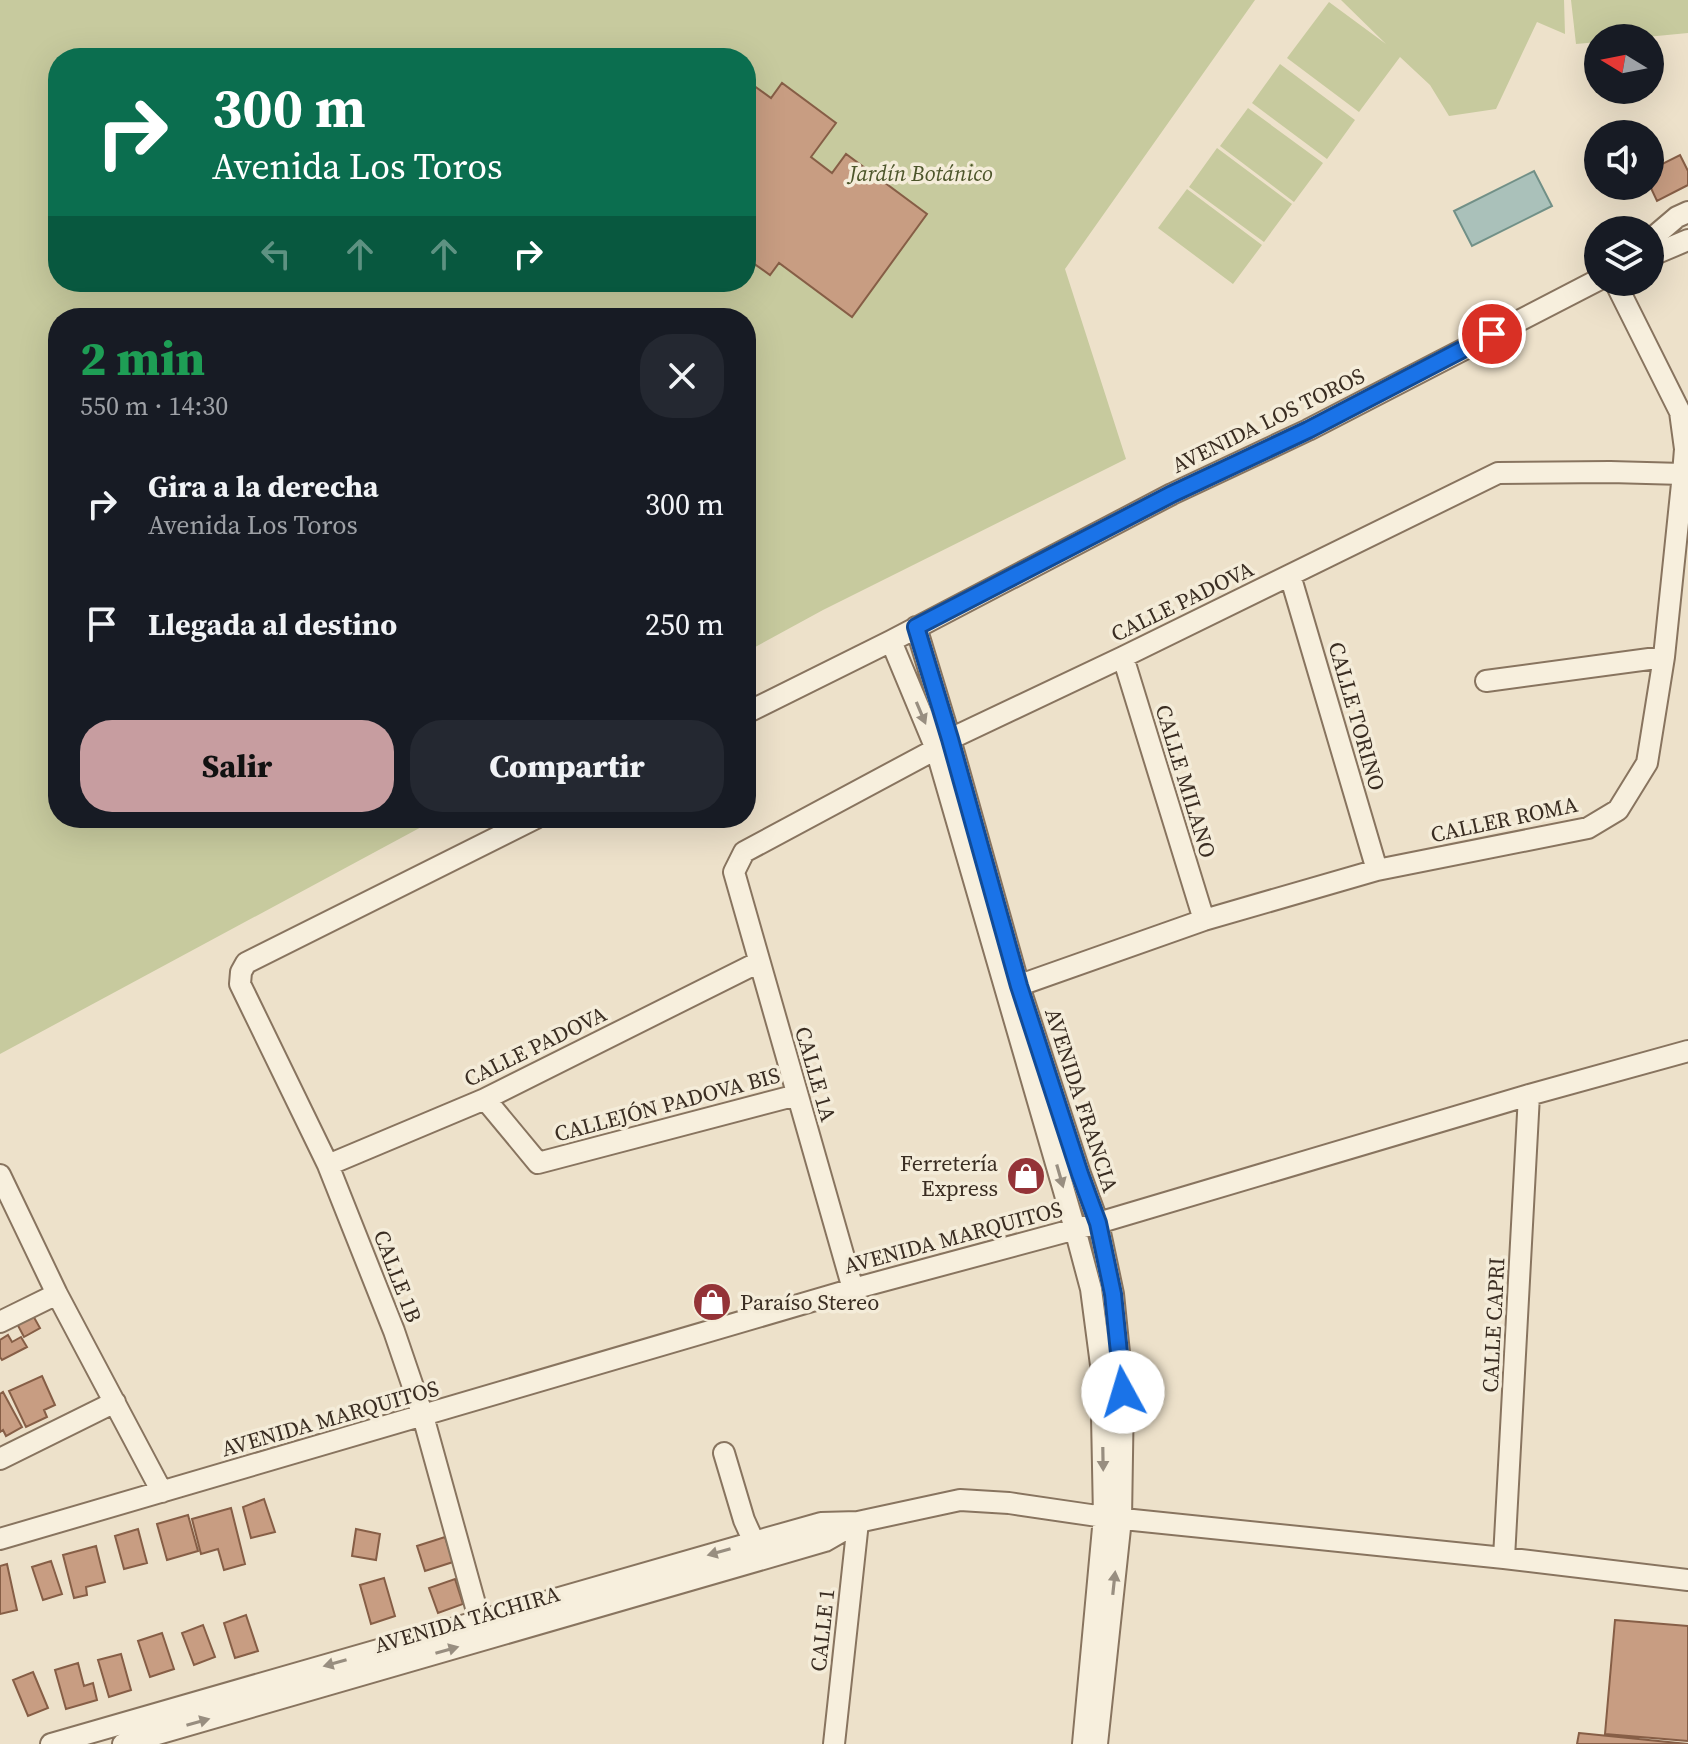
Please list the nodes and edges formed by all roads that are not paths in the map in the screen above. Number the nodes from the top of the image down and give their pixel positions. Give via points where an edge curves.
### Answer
1 (1688, 212) edge
2 (1664, 228) edge
3 (1688, 240) edge
4 (1664, 250) edge
5 (1584, 287) edge
6 (1622, 296) edge
7 (1683, 474) junction
8 (1290, 575) junction
9 (916, 627) junction
10 (891, 641) junction
11 (1123, 657) junction
12 (1664, 657) junction
13 (1486, 681) dead end
14 (756, 708) edge
15 (943, 744) junction
16 (516, 828) edge
17 (1377, 870) junction
18 (734, 872) joint
19 (1204, 920) junction
20 (759, 962) junction
21 (1013, 988) junction
22 (1688, 1051) edge
23 (797, 1095) junction
24 (1529, 1095) junction
25 (485, 1099) junction
26 (328, 1165) junction
27 (0, 1175) edge
28 (1098, 1223) junction
29 (1075, 1229) junction
30 (853, 1289) junction
31 (57, 1294) junction
32 (0, 1322) edge
33 (115, 1402) junction
34 (423, 1416) junction
35 (724, 1453) dead end
36 (0, 1459) edge
37 (162, 1492) junction
38 (1112, 1518) junction
39 (858, 1522) junction
40 (823, 1532) junction
41 (0, 1539) edge
42 (754, 1542) junction
43 (1504, 1558) junction
44 (1688, 1580) edge
45 (480, 1622) junction
46 (150, 1740) edge
47 (51, 1744) edge
48 (123, 1744) edge
49 (834, 1744) edge
50 (1083, 1744) edge
51 (1097, 1744) edge

1 - 2 street
3 - 4 street
5 - 9 street, AVENIDA LOS TOROS
6 - 7 street, CALLER ROMA via 1680,412
7 - 8 street, CALLE PADOVA via 1498,473
7 - 12 street, CALLER ROMA
8 - 11 street, CALLE PADOVA
8 - 17 street, CALLE TORINO
9 - 10 street, AVENIDA LOS TOROS
9 - 15 street, AVENIDA FRANCIA
10 - 14 street, AVENIDA LOS TOROS
10 -> 15 street, AVENIDA FRANCIA
11 - 15 street, CALLE PADOVA
11 - 19 street, CALLE MILANO
12 - 13 street
12 - 17 street, CALLER ROMA via 1647,763 1618,810 1588,828
15 - 18 street, CALLE PADOVA via 744,852
15 - 21 street, AVENIDA FRANCIA
16 - 26 street, CALLE 1B via 246,963 240,984
17 - 19 street, CALLER ROMA
18 - 20 street, CALLE 1A
19 - 21 street, CALLER ROMA
20 - 23 street, CALLE 1A
20 - 25 street, CALLE PADOVA
21 - 28 street, AVENIDA FRANCIA
21 -> 29 street, AVENIDA FRANCIA
22 - 24 street, AVENIDA MARQUITOS
23 - 25 street, CALLEJÓN PADOVA BIS via 538,1163
23 - 30 street, CALLE 1A
24 - 28 street, AVENIDA MARQUITOS
24 - 43 street, CALLE CAPRI
25 - 26 street, CALLE PADOVA
26 - 34 street, CALLE 1B
27 - 31 street
28 - 29 street, AVENIDA MARQUITOS
28 - 38 street, AVENIDA FRANCIA via 1113,1294 1123,1392
29 - 30 street, AVENIDA MARQUITOS
29 -> 38 street, AVENIDA FRANCIA via 1091,1289 1101,1365
30 - 34 street, AVENIDA MARQUITOS
31 - 32 street
31 - 33 street
33 - 36 street
33 - 37 street
34 - 37 street, AVENIDA MARQUITOS
34 - 45 street, CALLE 1B
35 - 42 street
37 - 41 street, AVENIDA MARQUITOS
38 - 39 street via 960,1500
38 - 43 street
38 - 50 street, AVENIDA FRANCIA
51 -> 38 street, AVENIDA FRANCIA
39 - 40 street
39 - 49 street, CALLE 1
40 - 42 street
46 -> 40 street, AVENIDA TÁCHIRA
42 -> 45 street
43 - 44 street
45 -> 47 street
46 - 48 street, AVENIDA TÁCHIRA

